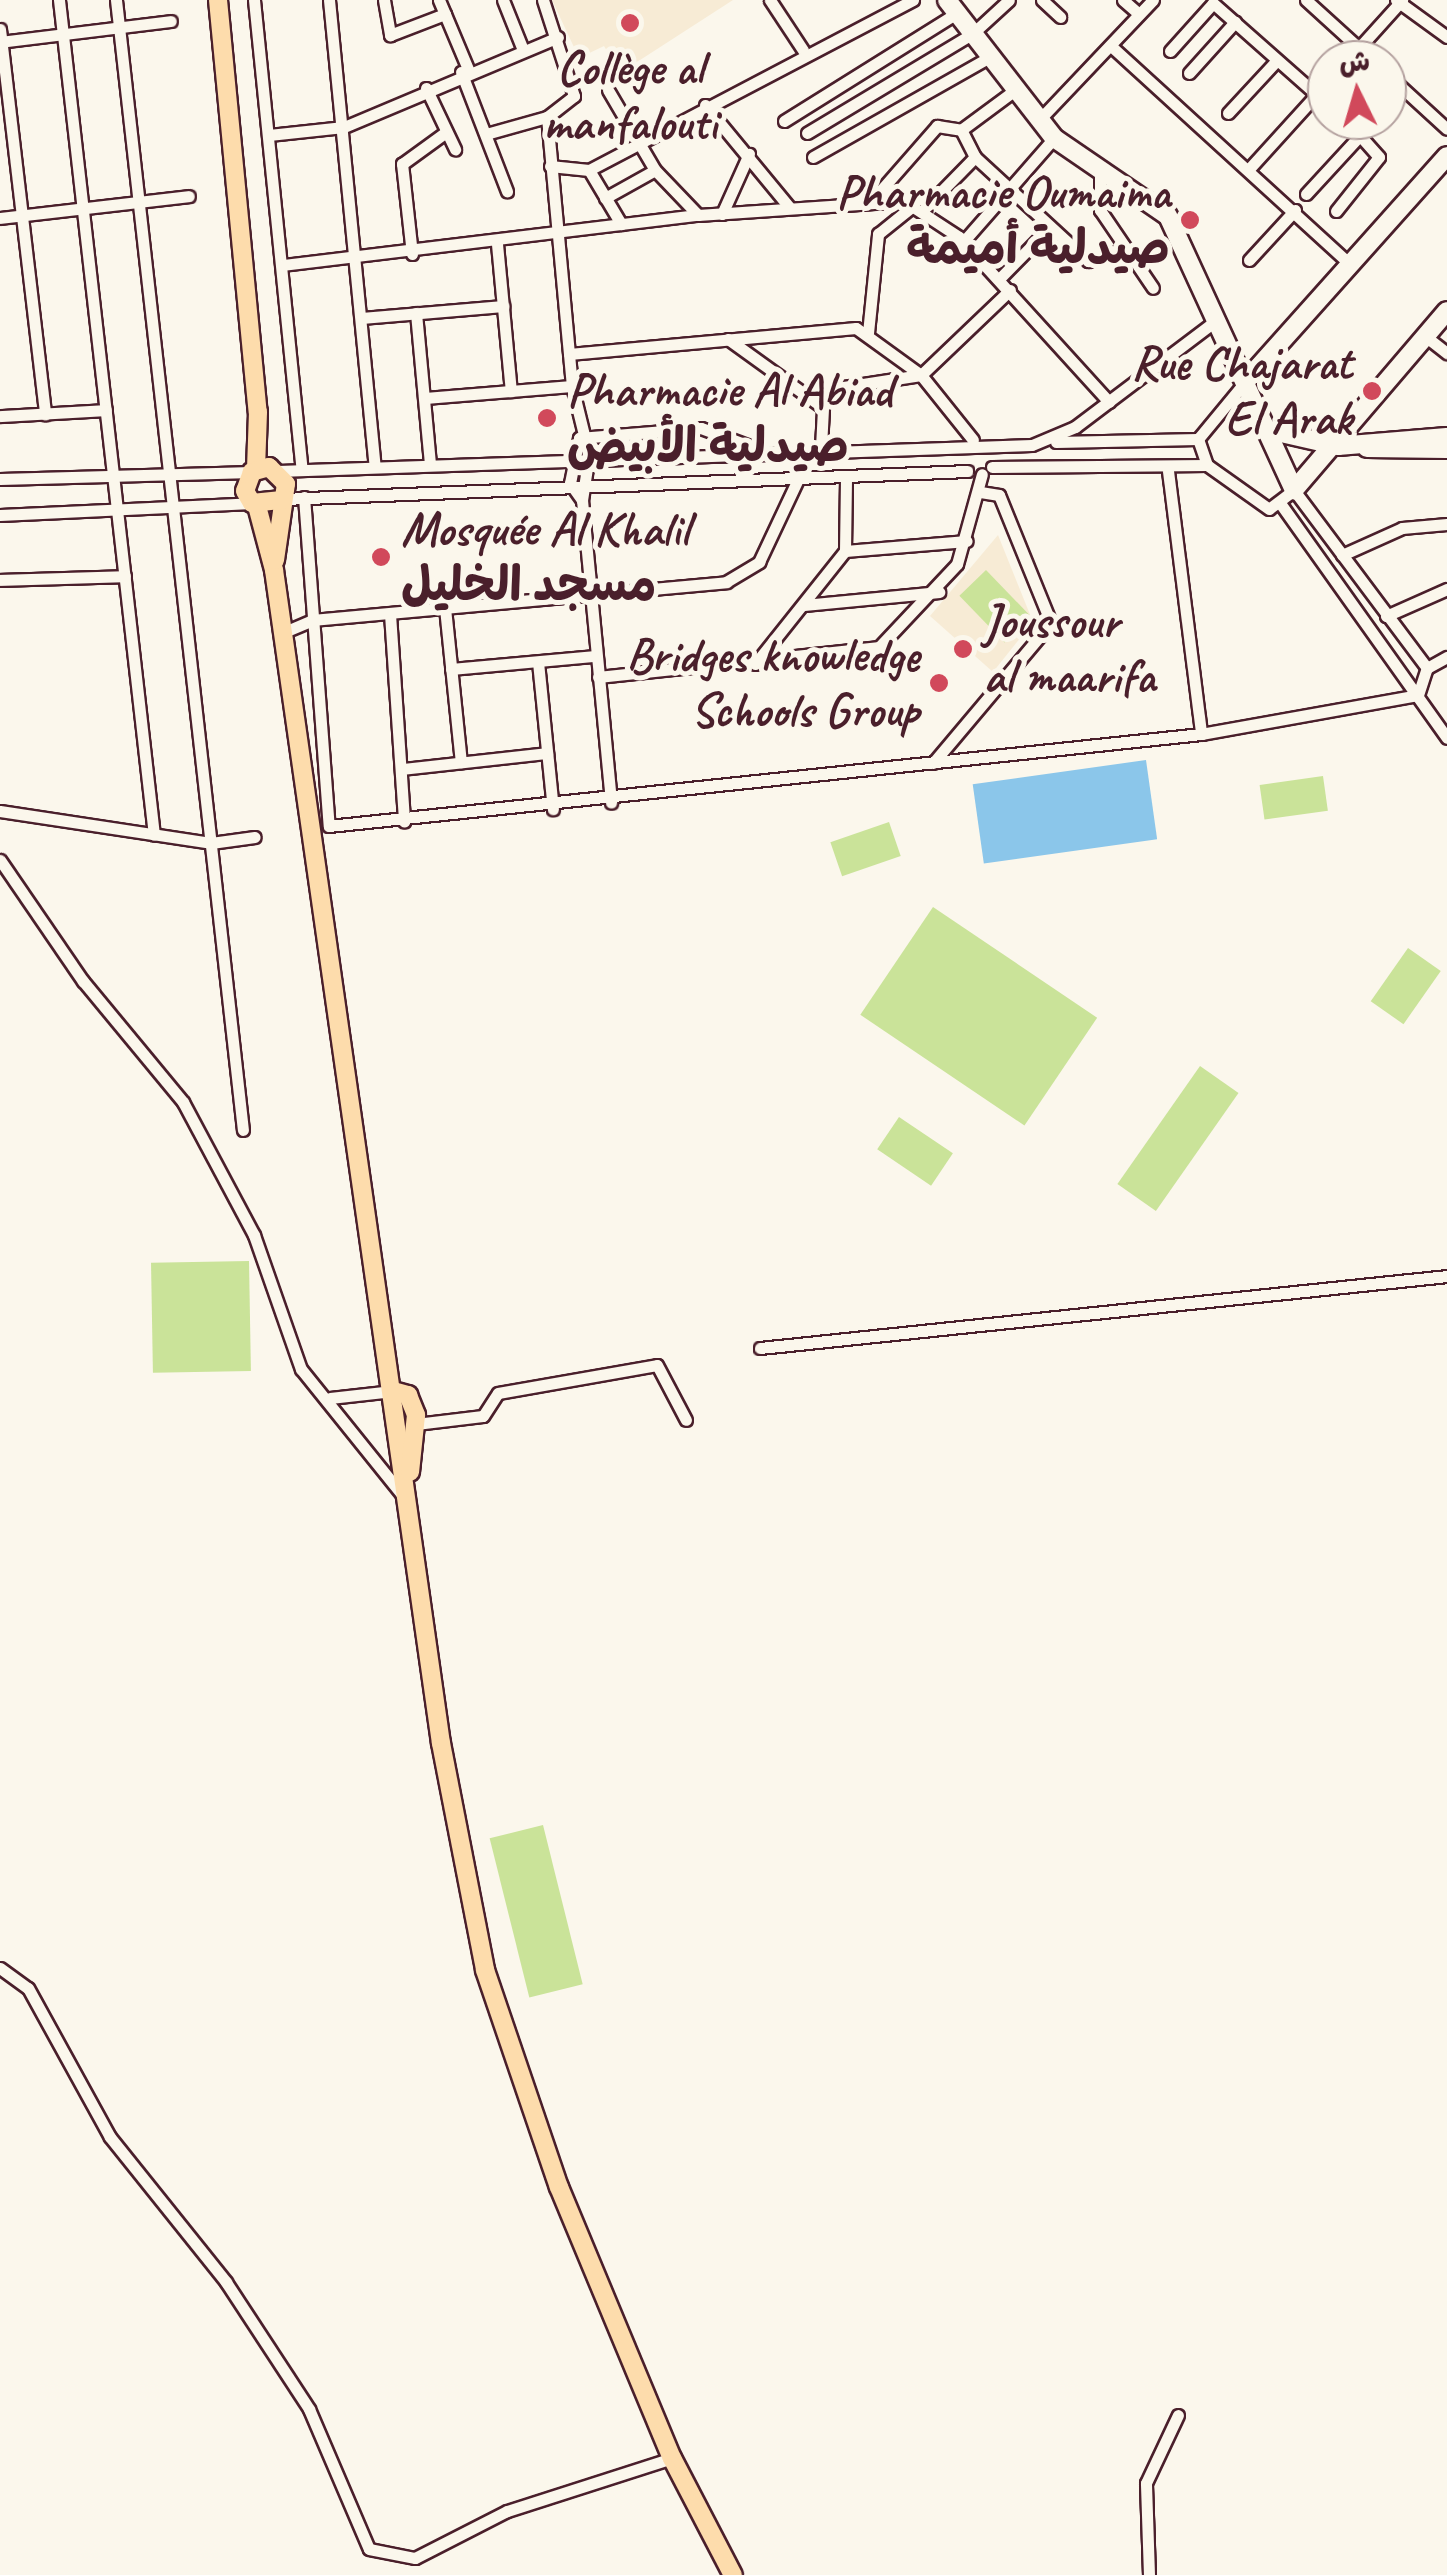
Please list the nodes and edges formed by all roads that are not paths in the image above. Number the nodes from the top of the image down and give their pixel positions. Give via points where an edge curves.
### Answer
1 (59, 0) edge
2 (116, 0) edge
3 (218, 0) edge
4 (254, 0) edge
5 (329, 0) edge
6 (384, 0) edge
7 (440, 0) edge
8 (503, 0) edge
9 (543, 0) edge
10 (770, 0) edge
11 (913, 0) edge
12 (1009, 0) edge
13 (1042, 0) edge
14 (1123, 0) edge
15 (1152, 0) edge
16 (1306, 0) edge
17 (1399, 1) edge
18 (1322, 5) edge
19 (952, 6) edge
20 (444, 14) junction
21 (1139, 14) junction
22 (1060, 17) dead end
23 (172, 22) dead end
24 (1235, 22) junction
25 (120, 27) junction
26 (63, 34) junction
27 (972, 34) junction
28 (558, 37) junction
29 (0, 38) edge
30 (1447, 38) edge
31 (1352, 40) edge
32 (1366, 40) edge
33 (1111, 46) junction
34 (522, 50) junction
35 (804, 50) junction
36 (1170, 51) dead end
37 (990, 57) junction
38 (1277, 60) junction
39 (465, 71) junction
40 (1189, 73) dead end
41 (1307, 87) edge
42 (426, 88) junction
43 (608, 90) dead end
44 (1014, 90) junction
45 (1407, 92) edge
46 (705, 105) junction
47 (1307, 105) edge
48 (1228, 113) dead end
49 (547, 117) junction
50 (784, 121) dead end
51 (1038, 122) junction
52 (344, 127) junction
53 (1447, 129) edge
54 (961, 130) junction
55 (446, 132) junction
56 (806, 133) dead end
57 (486, 134) junction
58 (269, 135) junction
59 (1054, 138) junction
60 (1356, 140) edge
61 (1366, 140) edge
62 (636, 142) junction
63 (455, 149) dead end
64 (749, 154) junction
65 (975, 156) junction
66 (1447, 156) edge
67 (813, 157) dead end
68 (550, 166) junction
69 (1100, 169) junction
70 (589, 170) junction
71 (655, 170) junction
72 (1248, 170) junction
73 (507, 190) dead end
74 (1009, 190) junction
75 (1306, 194) dead end
76 (189, 196) dead end
77 (605, 198) junction
78 (874, 198) junction
79 (139, 201) junction
80 (789, 207) junction
81 (919, 207) junction
82 (83, 208) junction
83 (1295, 210) junction
84 (1336, 210) dead end
85 (722, 214) junction
86 (698, 215) junction
87 (22, 216) junction
88 (0, 218) edge
89 (621, 224) junction
90 (1050, 226) junction
91 (558, 235) junction
92 (963, 242) junction
93 (498, 244) junction
94 (1125, 249) junction
95 (412, 254) junction
96 (358, 260) junction
97 (1249, 260) dead end
98 (1350, 264) junction
99 (283, 266) junction
100 (999, 279) junction
101 (1153, 288) dead end
102 (1010, 290) junction
103 (503, 306) junction
104 (1447, 311) edge
105 (416, 314) junction
106 (361, 318) junction
107 (1214, 322) junction
108 (868, 333) junction
109 (1425, 336) junction
110 (728, 339) junction
111 (569, 354) junction
112 (1447, 354) edge
113 (921, 375) junction
114 (1245, 382) junction
115 (572, 386) junction
116 (511, 391) junction
117 (424, 398) junction
118 (1108, 402) junction
119 (821, 406) junction
120 (106, 410) junction
121 (258, 412) junction
122 (44, 414) junction
123 (0, 416) edge
124 (1268, 430) junction
125 (1447, 437) edge
126 (579, 438) junction
127 (1198, 439) junction
128 (1046, 442) junction
129 (969, 443) junction
130 (1345, 444) junction
131 (821, 447) junction
132 (1447, 449) edge
133 (758, 450) junction
134 (590, 454) junction
135 (570, 455) junction
136 (430, 463) junction
137 (990, 463) junction
138 (1207, 465) junction
139 (374, 466) junction
140 (254, 470) junction
141 (277, 470) junction
142 (302, 470) junction
143 (967, 471) junction
144 (1168, 471) junction
145 (171, 474) junction
146 (114, 476) junction
147 (846, 478) junction
148 (798, 479) junction
149 (0, 480) edge
150 (592, 482) junction
151 (570, 483) junction
152 (980, 492) junction
153 (1287, 496) junction
154 (304, 497) junction
155 (282, 499) junction
156 (582, 500) junction
157 (255, 505) junction
158 (173, 507) junction
159 (118, 510) junction
160 (0, 515) edge
161 (1447, 524) edge
162 (968, 541) junction
163 (846, 551) junction
164 (1342, 556) junction
165 (274, 570) junction
166 (125, 576) junction
167 (0, 580) edge
168 (1447, 589) edge
169 (941, 591) junction
170 (590, 599) junction
171 (804, 605) junction
172 (444, 608) junction
173 (390, 614) junction
174 (1386, 616) junction
175 (312, 620) junction
176 (282, 633) junction
177 (595, 656) junction
178 (1447, 656) edge
179 (538, 662) junction
180 (755, 664) junction
181 (1427, 668) junction
182 (451, 669) junction
183 (598, 677) junction
184 (1418, 695) junction
185 (1200, 734) junction
186 (1447, 738) edge
187 (547, 753) junction
188 (461, 762) junction
189 (933, 762) junction
190 (402, 769) junction
191 (611, 803) junction
192 (553, 809) junction
193 (0, 811) edge
194 (404, 822) junction
195 (329, 826) junction
196 (306, 829) junction
197 (154, 835) junction
198 (255, 837) dead end
199 (211, 843) junction
200 (0, 860) edge
201 (243, 1130) dead end
202 (1447, 1276) edge
203 (760, 1348) dead end
204 (392, 1391) junction
205 (330, 1398) junction
206 (686, 1420) dead end
207 (416, 1424) junction
208 (407, 1502) junction
209 (0, 1968) edge
210 (1178, 2415) dead end
211 (672, 2458) junction
212 (734, 2575) edge
213 (1149, 2575) edge

1 - 26 street
2 - 25 street
3 - 121 main road
4 - 58 street
5 - 52 street
6 - 20 street via 388,34
7 - 20 street
8 - 34 street
9 - 28 street
10 - 35 street
11 - 35 street
12 - 27 street
13 - 22 street
14 - 21 street
15 - 21 street
16 - 18 street
17 - 30 street
17 - 32 street
18 - 31 street
19 - 27 street
19 - 50 street
20 - 39 street
21 - 33 street
23 - 25 street
24 - 36 street via 1212,4
24 - 38 street
24 - 40 street
25 - 26 street
25 - 79 street
26 - 29 street
26 - 82 street
27 - 37 street
27 - 56 street
28 - 34 street
28 - 49 street via 574,100
29 - 87 street
33 - 51 street
33 - 72 street
34 - 39 street
35 - 46 street
37 - 44 street
37 - 67 street
38 - 41 street
38 - 48 street
39 - 42 street
39 - 57 street
42 - 52 street
42 - 55 street
43 - 62 street
44 - 51 street
44 - 54 street
45 - 53 street
46 - 62 street
46 - 64 street
47 - 72 street
49 - 57 street
49 - 68 street
51 - 59 street
52 - 58 street
52 - 96 street
54 - 65 street
54 - 78 street via 937,126
55 - 63 street
55 - 95 street via 402,164
57 - 73 street
58 - 99 street
59 - 69 street
59 - 74 street
60 - 75 street
61 - 84 street via 1378,160
62 - 70 street
62 - 71 street
64 - 80 street
64 - 85 street
65 - 74 street
65 - 81 street
66 - 98 street
68 - 70 street
68 - 91 street
69 - 94 street via 1096,201
69 - 107 street via 1168,216
70 - 77 street
71 - 77 street
71 - 86 street
72 - 83 street
74 - 90 street
74 - 92 street
76 - 79 street
77 - 89 street
78 - 80 street
78 - 81 street
79 - 82 street
79 - 145 street
80 - 85 street
81 - 92 street
81 - 108 street via 878,234
82 - 87 street
82 - 120 street
83 - 97 street
83 - 98 street
85 - 86 street
86 - 89 street
87 - 88 street
87 - 122 street
89 - 91 street
90 - 94 street via 1097,264
90 - 100 street
91 - 93 street
91 - 111 street
92 - 100 street
93 - 95 street
93 - 103 street
94 - 101 street
95 - 96 street
96 - 99 street
96 - 106 street
98 - 114 street
99 - 142 street
100 - 102 street
102 - 113 street
102 - 118 street
103 - 105 street
103 - 116 street
104 - 109 street
105 - 106 street
105 - 117 street
106 - 139 street
107 - 114 street
107 - 118 street
108 - 110 street
108 - 113 street
109 - 112 street
109 - 130 street
110 - 111 street
110 - 119 street
111 - 115 street
113 - 119 street via 828,388
113 - 129 street
114 - 124 street
114 - 127 street
115 - 116 street
115 - 126 street
116 - 117 street
117 - 136 street
118 - 128 street
119 - 131 street
120 - 122 street
120 - 146 street
121 - 140 main road
121 - 141 main road
122 - 123 street
124 - 130 street
124 - 153 street
125 - 130 street
126 - 133 street via 701,428
126 - 134 street
126 - 135 street
127 - 128 street
127 - 138 street
128 - 137 street
129 - 131 street
129 - 137 street
129 - 143 street
130 - 132 street
130 - 153 street
131 - 133 street
133 - 134 street
134 - 135 street
134 - 150 street
135 - 136 street
135 - 151 street
136 - 139 street
137 - 143 street
137 - 144 street
137 - 152 street
138 - 144 street
138 - 153 street via 1269,509
139 - 142 street
140 - 141 main road
140 - 145 street
140 - 157 main road via 245,491
141 - 142 street
141 - 155 main road
143 - 147 street
144 - 185 street
145 - 146 street
145 - 158 street
146 - 149 street
146 - 159 street
147 - 148 street
147 - 163 street
148 - 150 street
148 - 170 street via 748,573 710,587
150 - 151 street
150 - 156 street
151 - 154 street
151 - 156 street
152 - 162 street
152 - 189 street via 1000,495 1051,623
153 - 164 street
153 - 184 street
154 - 155 street
154 - 175 street
155 - 157 main road
155 - 165 main road
156 - 170 street
157 - 158 street
157 - 165 main road
158 - 159 street
158 - 199 street
159 - 160 street
159 - 166 street
161 - 164 street via 1402,528
162 - 163 street
162 - 169 street
163 - 171 street
164 - 174 street
165 - 176 main road
166 - 167 street
166 - 197 street
168 - 174 street
169 - 171 street
169 - 180 street via 868,652
170 - 172 street
170 - 177 street
171 - 180 street
172 - 173 street
172 - 182 street
173 - 175 street
173 - 190 street
174 - 181 street
175 - 176 street
175 - 195 street
176 - 196 main road
177 - 179 street
177 - 183 street
178 - 181 street
179 - 182 street
179 - 187 street
180 - 183 street
181 - 184 street
182 - 188 street
183 - 191 street
184 - 185 street
184 - 186 street
185 - 189 street
187 - 188 street
187 - 192 street
188 - 190 street
189 - 191 street
190 - 194 street
191 - 192 street
192 - 194 street
193 - 197 street
194 - 195 street
195 - 196 street
196 - 204 main road
197 - 199 street
198 - 199 street
199 - 201 street
200 - 205 street via 183,1102 260,1248 293,1354
202 - 203 street
204 - 205 street
204 - 207 main road via 410,1397
204 - 208 main road
205 - 208 street
206 - 207 street via 657,1365 498,1393 483,1416
207 - 208 main road
208 - 211 main road via 484,1970 559,2186
209 - 211 street via 28,1988 110,2137 226,2282 309,2409 369,2550 415,2558 507,2511
210 - 213 street via 1146,2484
211 - 212 main road

